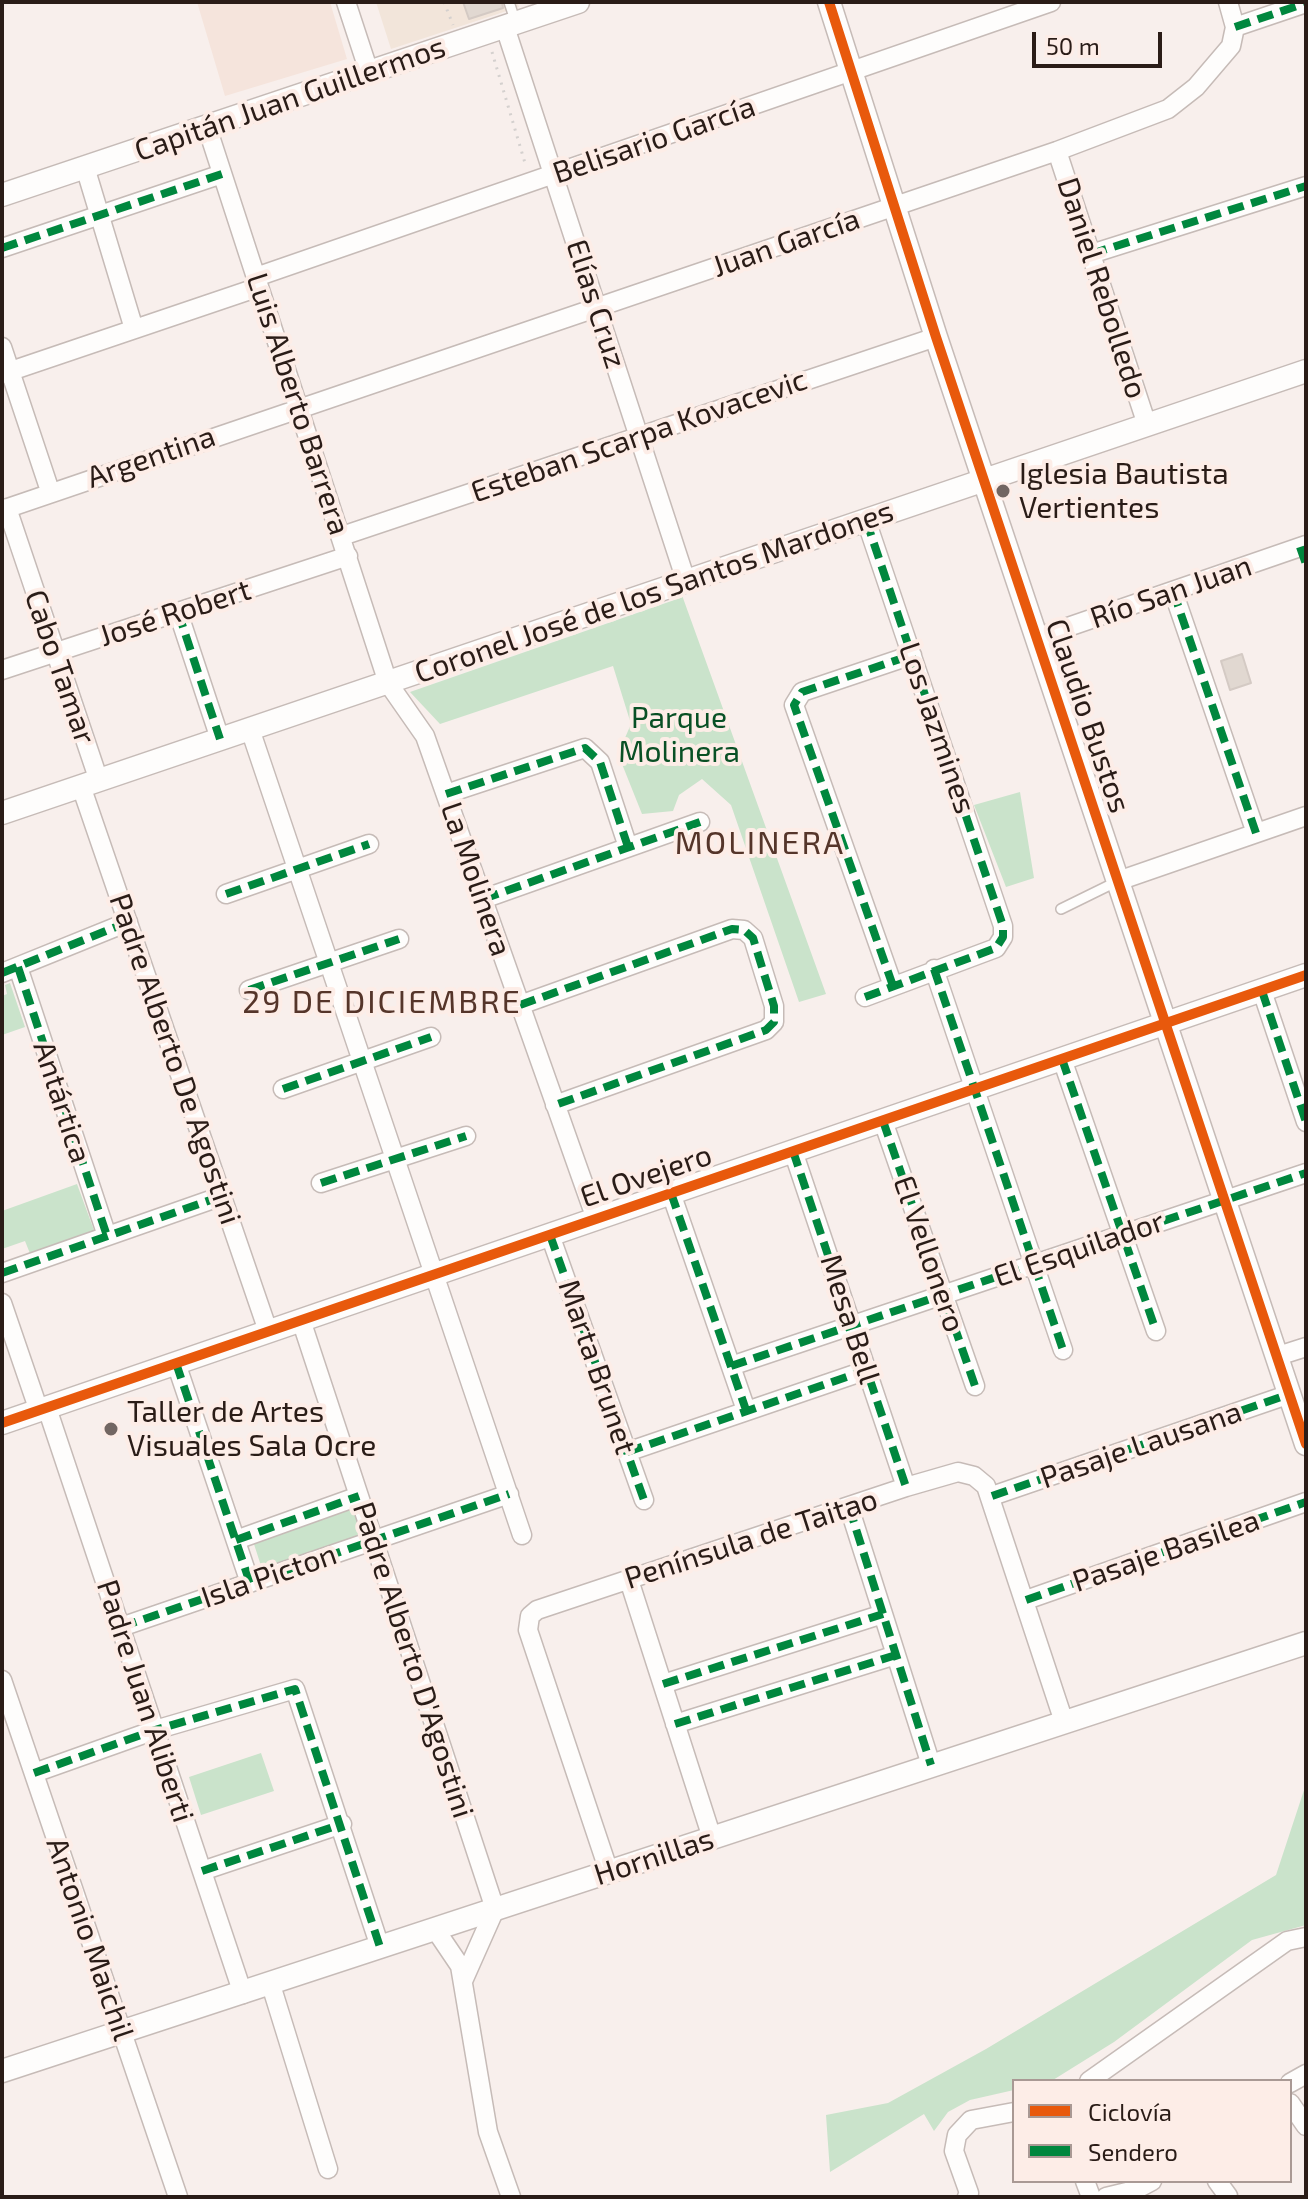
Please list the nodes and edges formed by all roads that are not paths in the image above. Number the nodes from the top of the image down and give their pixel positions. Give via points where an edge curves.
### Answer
1 (346, 2) edge
2 (578, 2) edge
3 (829, 2) edge
4 (1051, 2) edge
5 (1228, 2) edge
6 (1306, 3) edge
7 (504, 21) edge
8 (1235, 27) junction
9 (369, 72) junction
10 (852, 72) junction
11 (207, 127) junction
12 (1057, 151) junction
13 (85, 167) junction
14 (222, 174) junction
15 (553, 175) junction
16 (1306, 186) edge
17 (2, 195) edge
18 (895, 207) junction
19 (100, 215) junction
20 (2, 248) edge
21 (1091, 254) junction
22 (258, 282) junction
23 (597, 307) junction
24 (134, 329) junction
25 (936, 337) junction
26 (2, 347) edge
27 (1306, 371) edge
28 (6, 372) edge
29 (300, 407) junction
30 (1147, 425) junction
31 (639, 436) junction
32 (984, 480) junction
33 (50, 491) junction
34 (4, 509) edge
35 (866, 520) junction
36 (342, 536) junction
37 (1304, 552) edge
38 (348, 556) junction
39 (686, 581) junction
40 (1173, 591) junction
41 (178, 612) junction
42 (1036, 638) junction
43 (55, 653) junction
44 (912, 655) junction
45 (2, 670) edge
46 (388, 683) junction
47 (250, 729) junction
48 (220, 739) junction
49 (90, 784) junction
50 (446, 794) junction
51 (2, 813) edge
52 (1306, 816) edge
53 (700, 822) dead end
54 (1256, 833) junction
55 (369, 844) dead end
56 (628, 847) junction
57 (298, 869) junction
58 (1118, 881) junction
59 (226, 894) dead end
60 (483, 899) junction
61 (1061, 909) dead end
62 (128, 922) junction
63 (399, 939) dead end
64 (330, 961) junction
65 (934, 969) junction
66 (10, 970) edge
67 (1306, 975) edge
68 (893, 986) junction
69 (249, 990) dead end
70 (1262, 991) junction
71 (865, 997) dead end
72 (520, 1005) junction
73 (1168, 1023) junction
74 (431, 1037) dead end
75 (1062, 1059) junction
76 (364, 1061) junction
77 (283, 1089) dead end
78 (975, 1089) junction
79 (555, 1105) junction
80 (883, 1121) junction
81 (1306, 1122) edge
82 (466, 1136) dead end
83 (793, 1151) junction
84 (397, 1159) junction
85 (1306, 1173) edge
86 (321, 1183) dead end
87 (671, 1193) junction
88 (222, 1196) junction
89 (1224, 1200) junction
90 (596, 1219) junction
91 (1123, 1234) junction
92 (550, 1235) junction
93 (107, 1236) junction
94 (1034, 1264) junction
95 (2, 1273) edge
96 (436, 1274) junction
97 (943, 1295) junction
98 (2, 1303) edge
99 (301, 1320) junction
100 (852, 1325) junction
101 (268, 1331) junction
102 (1156, 1331) dead end
103 (1306, 1347) edge
104 (1063, 1350) dead end
105 (1278, 1356) junction
106 (176, 1363) junction
107 (731, 1366) junction
108 (867, 1370) junction
109 (975, 1386) dead end
110 (1290, 1394) junction
111 (43, 1409) junction
112 (746, 1410) junction
113 (2, 1423) edge
114 (1306, 1444) edge
115 (627, 1452) junction
116 (906, 1487) junction
117 (509, 1494) junction
118 (359, 1496) junction
119 (992, 1496) junction
120 (644, 1500) dead end
121 (1306, 1502) edge
122 (849, 1507) junction
123 (522, 1535) dead end
124 (236, 1540) junction
125 (374, 1540) junction
126 (629, 1580) junction
127 (250, 1583) junction
128 (1026, 1600) junction
129 (883, 1614) junction
130 (121, 1627) junction
131 (1306, 1643) edge
132 (896, 1655) junction
133 (2, 1680) edge
134 (663, 1684) junction
135 (1064, 1722) junction
136 (675, 1724) junction
137 (155, 1730) junction
138 (931, 1765) junction
139 (34, 1773) junction
140 (342, 1824) junction
141 (712, 1838) junction
142 (202, 1871) junction
143 (609, 1872) junction
144 (495, 1909) junction
145 (435, 1929) junction
146 (1306, 1937) edge
147 (380, 1947) junction
148 (463, 1981) junction
149 (271, 1985) junction
150 (243, 1994) junction
151 (122, 2033) junction
152 (2, 2071) edge
153 (1092, 2079) edge
154 (1292, 2106) edge
155 (1012, 2112) edge
156 (1306, 2126) edge
157 (328, 2169) dead end
158 (1148, 2183) edge
159 (178, 2197) edge
160 (511, 2197) edge
161 (967, 2197) edge
162 (1106, 2197) edge

1 - 9 street
2 - 7 street, Capitán Juan Guillermos
3 - 10 street, Claudio Bustos
4 - 10 street, Belisario García
5 - 8 street
6 - 8 street
7 - 9 street, Capitán Juan Guillermos
7 - 15 street, Elías Cruz
8 - 12 street, Juan García via 1231,46 1216,67 1168,109
9 - 11 street, Capitán Juan Guillermos
10 - 15 street, Belisario García
10 - 18 street, Claudio Bustos
11 - 13 street, Capitán Juan Guillermos
11 - 14 street, Luis Alberto Barrera
12 - 18 street, Juan García
12 - 21 street, Daniel Rebolledo
13 - 17 street, Capitán Juan Guillermos
13 - 19 street
14 - 19 street
14 - 22 street, Luis Alberto Barrera
15 - 22 street, Belisario García
15 - 23 street, Elías Cruz
16 - 21 street
18 - 23 street, Juan García
18 - 25 street, Claudio Bustos
19 - 20 street
19 - 24 street
21 - 30 street, Daniel Rebolledo
22 - 24 street, Belisario García
22 - 29 street, Luis Alberto Barrera
23 - 29 street, Juan García
23 - 31 street, Elías Cruz
24 - 28 street, Belisario García
25 - 31 street, Esteban Scarpa Kovacevic
25 - 32 street, Claudio Bustos
26 - 28 street
27 - 30 street, Coronel José de los Santos Mardones
28 - 33 street
29 - 33 street, Argentina
29 - 36 street, Luis Alberto Barrera
30 - 32 street, Coronel José de los Santos Mardones
31 - 36 street, Esteban Scarpa Kovacevic
31 - 39 street, Elías Cruz
32 - 35 street, Coronel José de los Santos Mardones
32 - 42 street, Claudio Bustos
33 - 34 street, Argentina
34 - 43 street, Cabo Tamar
35 - 39 street, Coronel José de los Santos Mardones
35 - 44 street, Los Jazmines
36 - 38 street, Luis Alberto Barrera
37 - 40 street, Río San Juan
38 - 41 street, José Robert
38 - 46 street, Luis Alberto Barrera
39 - 46 street, Coronel José de los Santos Mardones
40 - 42 street, Río San Juan
40 - 54 street
41 - 43 street, José Robert
41 - 48 street
42 - 58 street, Claudio Bustos
43 - 45 street, José Robert
43 - 49 street, Cabo Tamar
44 - 65 street, Los Jazmines via 1003,926 996,948
44 - 68 street via 802,692 794,705
46 - 47 street, Coronel José de los Santos Mardones
46 - 50 street, La Molinera via 425,736
47 - 48 street, Coronel José de los Santos Mardones
47 - 57 street
48 - 49 street, Coronel José de los Santos Mardones
49 - 51 street, Coronel José de los Santos Mardones
49 - 62 street, Padre Alberto De Agostini
50 - 56 street via 579,748 596,754
50 - 60 street, La Molinera
52 - 54 street
53 - 56 street
54 - 58 street
55 - 57 street
56 - 60 street
57 - 59 street
57 - 64 street
58 - 61 lane
58 - 73 street, Claudio Bustos
60 - 72 street, La Molinera
62 - 66 street
62 - 88 street, Padre Alberto De Agostini
63 - 64 street
64 - 69 street
64 - 76 street
65 - 68 street
65 - 78 street
66 - 93 street, Antártica
67 - 70 street, El Ovejero
68 - 71 street
70 - 73 street, El Ovejero
70 - 81 street
72 - 79 street, La Molinera
72 - 79 street via 732,929 753,938 774,1006 774,1022 766,1030
73 - 75 street, El Ovejero
73 - 89 street, Claudio Bustos
74 - 76 street
75 - 78 street, El Ovejero
75 - 91 street
76 - 77 street
76 - 84 street
78 - 80 street, El Ovejero
78 - 94 street
79 - 90 street, La Molinera
80 - 83 street, El Ovejero
80 - 97 street, El Vellonero
82 - 84 street
83 - 87 street, El Ovejero
83 - 100 street, Mesa Bell
84 - 86 street
84 - 96 street
85 - 89 street, El Esquilador
87 - 90 street, El Ovejero
87 - 107 street
88 - 93 street
88 - 101 street, Padre Alberto De Agostini
89 - 91 street, El Esquilador
89 - 105 street, Claudio Bustos
90 - 92 street, El Ovejero
91 - 94 street, El Esquilador
91 - 102 street
92 - 96 street, El Ovejero
92 - 115 street, Marta Brunet
93 - 95 street
94 - 97 street, El Esquilador
94 - 104 street
96 - 99 street, El Ovejero
96 - 117 street
97 - 100 street, El Esquilador
97 - 109 street, El Vellonero
98 - 111 street, Padre Juan Aliberti
99 - 101 street, El Ovejero
99 - 118 street, Padre Alberto D'Agostini
100 - 107 street, El Esquilador
100 - 108 street, Mesa Bell
101 - 106 street, El Ovejero
103 - 105 street
105 - 110 street, Claudio Bustos
106 - 111 street, El Ovejero
106 - 124 street
107 - 112 street
108 - 112 street
108 - 116 street, Mesa Bell
110 - 114 street, Claudio Bustos
110 - 119 street, Pasaje Lausana
111 - 113 street, El Ovejero
111 - 130 street, Padre Juan Aliberti
112 - 115 street
115 - 120 street, Marta Brunet
116 - 119 street, Península de Taitao via 954,1472 974,1476
116 - 122 street, Península de Taitao
117 - 123 street
117 - 125 street, Isla Picton
118 - 124 street
118 - 125 street, Padre Alberto D'Agostini
119 - 128 street
121 - 128 street, Pasaje Basilea
122 - 126 street, Península de Taitao
122 - 129 street
124 - 127 street
125 - 127 street, Isla Picton
125 - 144 street, Padre Alberto D'Agostini
126 - 134 street
126 - 143 street, Península de Taitao via 537,1610 528,1630
127 - 130 street, Isla Picton
128 - 135 street
129 - 132 street
129 - 134 street
130 - 137 street, Padre Juan Aliberti
131 - 135 street, Hornillas
132 - 136 street
132 - 138 street
133 - 139 street, Antonio Maichil
134 - 136 street
135 - 138 street, Hornillas
136 - 141 street
137 - 139 street
137 - 140 street via 295,1689
137 - 142 street, Padre Juan Aliberti
138 - 141 street, Hornillas
139 - 151 street, Antonio Maichil
140 - 142 street
140 - 147 street
141 - 143 street, Hornillas
142 - 150 street, Padre Juan Aliberti
143 - 144 street, Hornillas
144 - 145 street, Hornillas
144 - 148 street
145 - 147 street, Hornillas
145 - 148 street via 457,1959
146 - 153 street via 1287,1941
147 - 149 street, Hornillas
148 - 160 street via 488,2132
149 - 150 street, Hornillas
149 - 157 street
150 - 151 street, Hornillas
151 - 152 street, Hornillas
151 - 159 street, Antonio Maichil
154 - 156 street
155 - 161 street via 971,2120 957,2135 954,2151
158 - 162 street

